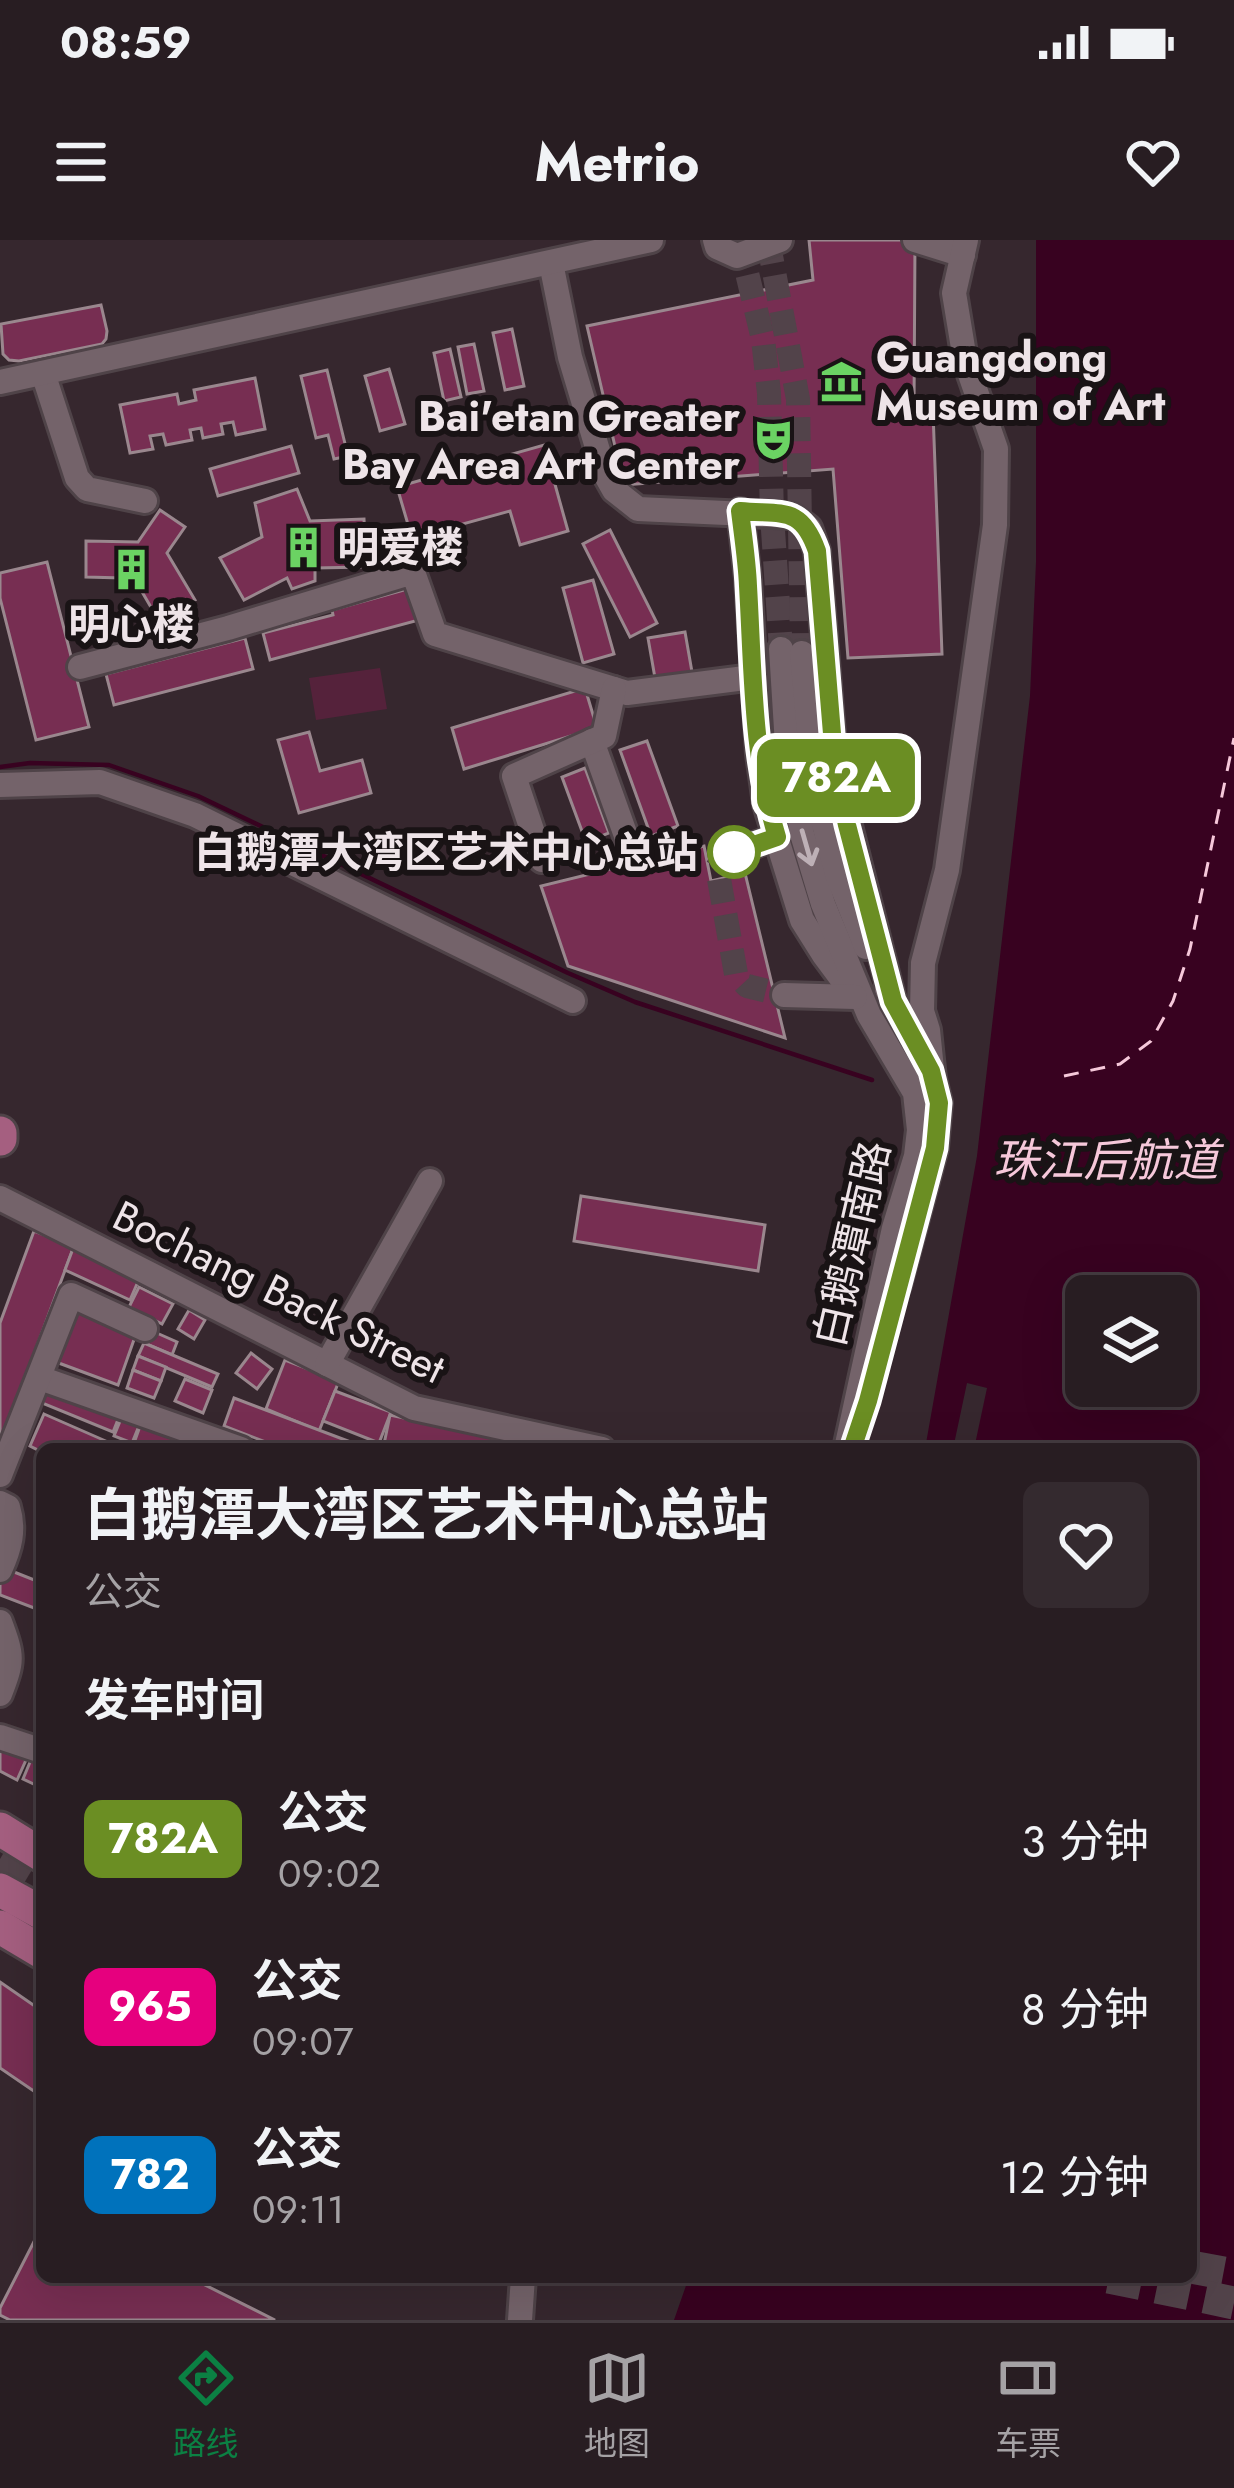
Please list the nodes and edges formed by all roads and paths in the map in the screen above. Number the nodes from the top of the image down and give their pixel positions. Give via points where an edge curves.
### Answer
1 (651, 240) edge
2 (715, 240) edge
3 (780, 240) edge
4 (915, 240) edge
5 (964, 247) edge
6 (551, 263) junction
7 (43, 373) junction
8 (0, 382) edge
9 (146, 501) dead end
10 (740, 511) junction
11 (80, 667) dead end
12 (752, 677) junction
13 (614, 689) junction
14 (592, 741) junction
15 (0, 785) edge
16 (777, 837) junction
17 (630, 847) dead end
18 (734, 852) dead end
19 (542, 860) dead end
20 (784, 995) tunnel mouth
21 (573, 1001) dead end
22 (893, 1001) junction
23 (862, 1006) junction
24 (933, 1079) junction
25 (430, 1181) dead end
26 (0, 1198) edge
27 (146, 1329) dead end
28 (328, 1364) junction
29 (40, 1378) junction
30 (224, 1443) edge
31 (574, 1443) edge
32 (850, 1443) edge
33 (851, 1443) edge
34 (0, 1475) edge
35 (0, 1503) edge
36 (0, 1570) edge
37 (0, 1622) edge
38 (0, 1694) edge
39 (0, 1737) edge
40 (36, 1748) edge
41 (0, 1814) edge
42 (0, 1829) edge
43 (36, 1835) edge
44 (36, 1851) edge
45 (0, 1890) edge
46 (36, 1910) edge
47 (0, 1927) edge
48 (36, 1948) edge
49 (0, 1952) edge
50 (36, 1973) edge
51 (523, 2283) edge
52 (520, 2320) edge

1 - 6 street
2 - 3 street via 737,256
4 - 5 street
5 - 24 street via 954,293 964,360 996,448 995,526 947,870 923,963
6 - 7 street
6 - 10 street via 570,357 614,490 638,509
7 - 8 street
7 - 9 street via 77,478 87,489
10 - 12 street
10 - 22 street via 793,516 809,528 817,551 835,770
11 - 13 street via 413,572 435,634
12 - 13 street
12 - 16 street
13 - 14 street via 604,736
14 - 17 street
14 - 19 street via 514,776
15 - 21 street via 100,782 196,814
16 - 18 street
16 - 23 street via 802,920
20 - 23 street
22 -> 23 street, 白鹅潭南路 via 837,874 791,651 787,745 802,834
22 - 24 street, 白鹅潭南路
23 - 32 street, 白鹅潭南路 via 915,1093 919,1130
24 - 33 street, 白鹅潭南路 via 935,1148
25 - 28 street
26 - 28 street, Bochang Back Street
27 - 29 street via 70,1295
28 - 31 street, Bochang Back Street via 414,1408
29 - 30 street
29 - 34 street
35 - 36 street via 12,1522
37 - 38 street via 11,1652
39 - 40 street
41 - 43 main road
42 - 44 main road
45 - 46 main road
47 - 48 main road
49 - 50 main road
51 - 52 street

